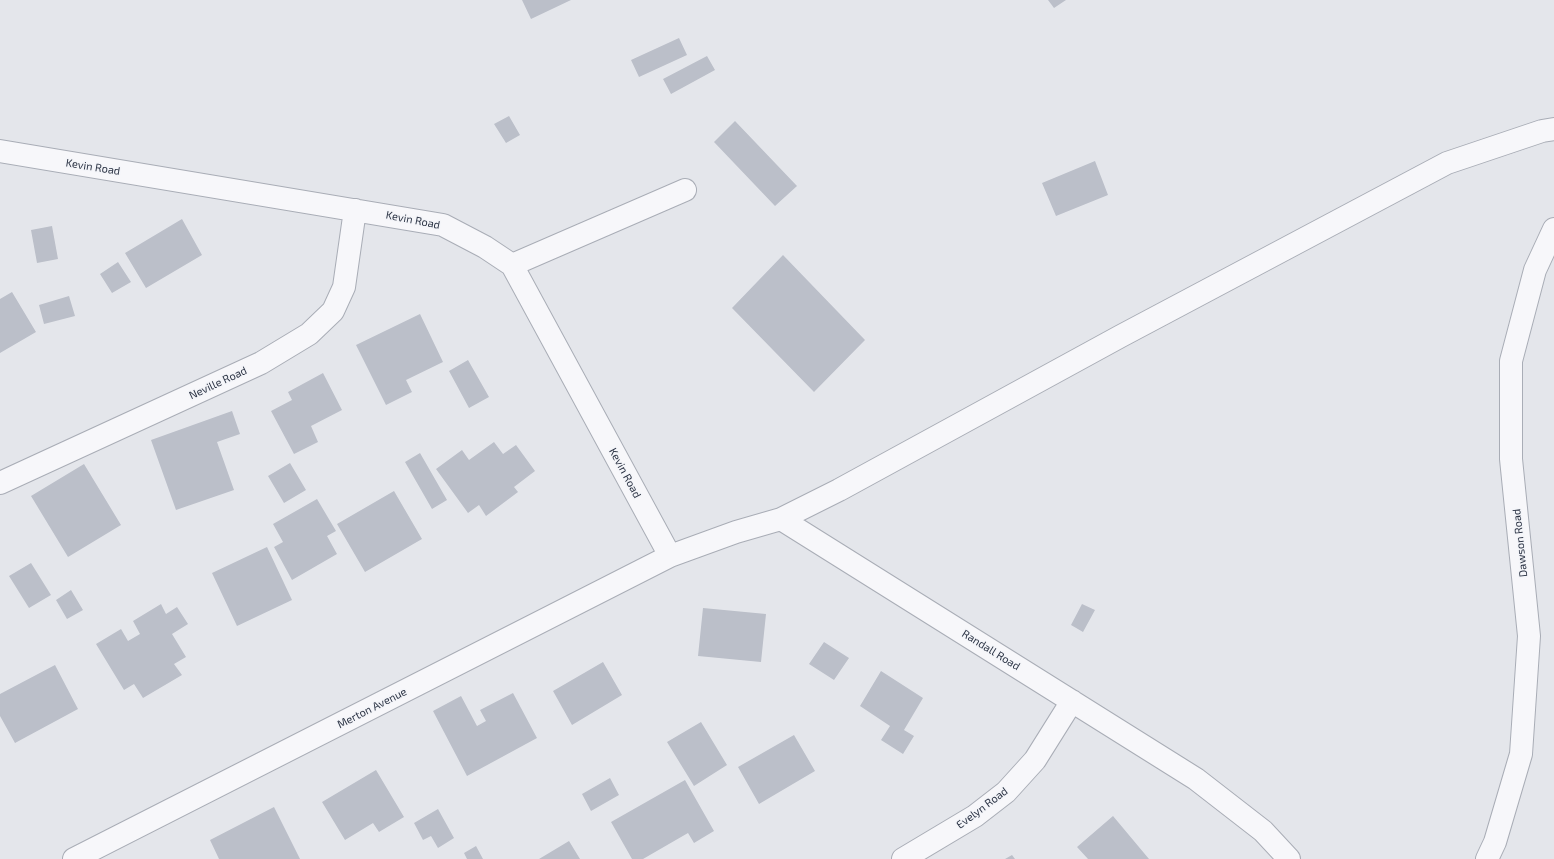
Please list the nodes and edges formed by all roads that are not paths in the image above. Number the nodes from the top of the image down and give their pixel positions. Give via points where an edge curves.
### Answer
1 (1554, 130) edge
2 (0, 151) edge
3 (685, 190) dead end
4 (355, 210) junction
5 (1554, 229) edge
6 (512, 265) junction
7 (0, 483) edge
8 (781, 519) junction
9 (670, 556) junction
10 (1072, 701) junction
11 (74, 859) edge
12 (903, 859) edge
13 (1289, 859) edge
14 (1487, 859) edge

1 - 8 street via 1542,131 1447,163
2 - 4 street, Kevin Road
3 - 6 street
4 - 6 street, Kevin Road via 443,225
4 - 7 street, Neville Road via 344,287 333,311 309,334 261,363
5 - 14 street, Dawson Road via 1535,270 1511,361 1511,460 1530,636 1521,754 1495,842
6 - 9 street, Kevin Road
8 - 9 street
8 - 10 street, Randall Road
9 - 11 street, Merton Avenue
10 - 12 street, Evelyn Road via 1035,760 1006,792 975,816
10 - 13 street, Randall Road via 1196,779 1264,831

